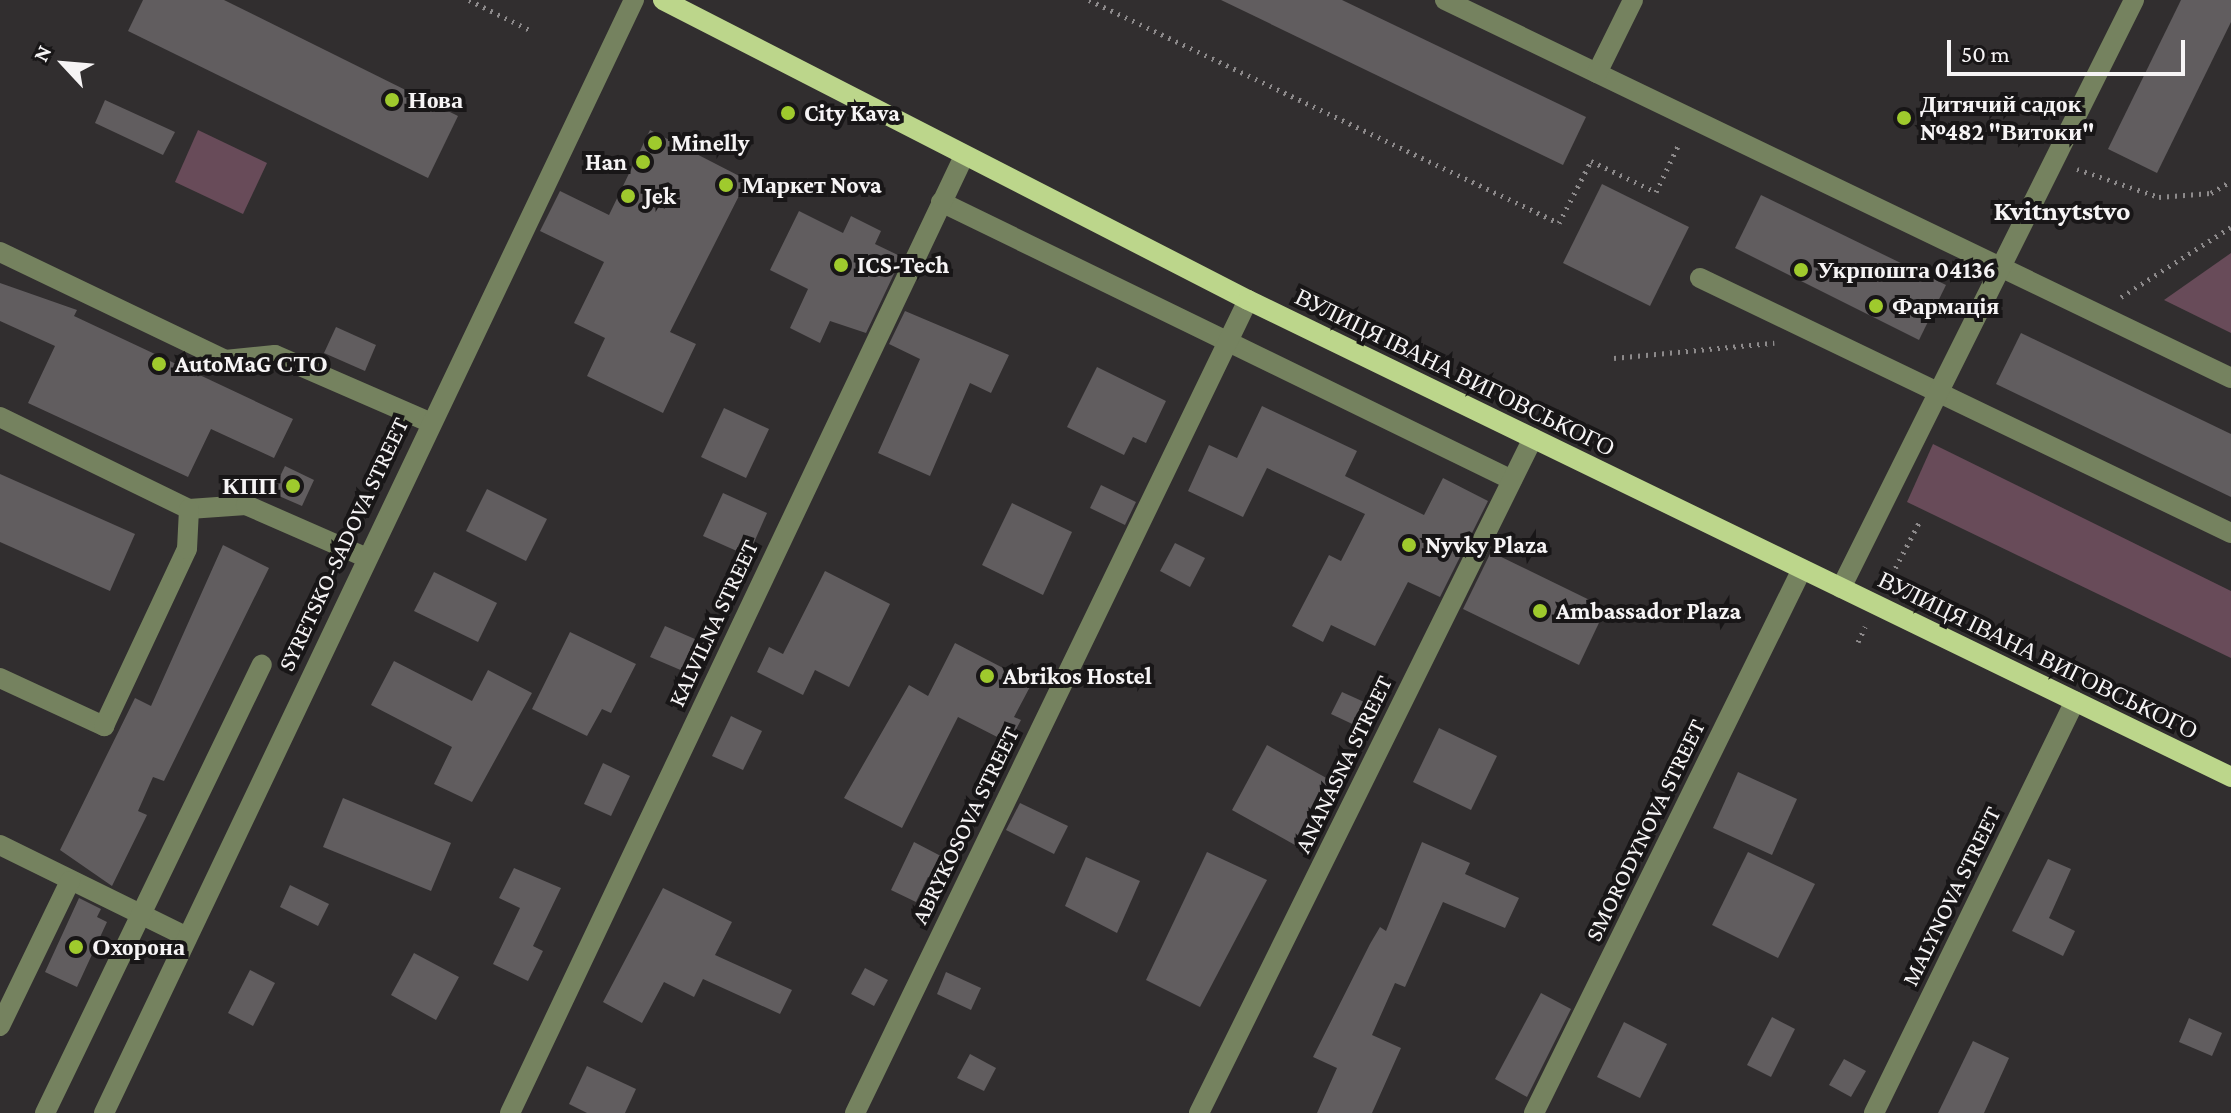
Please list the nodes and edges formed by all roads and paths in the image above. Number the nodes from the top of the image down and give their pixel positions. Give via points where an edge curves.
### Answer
1 (469, 0) edge
2 (634, 0) edge
3 (663, 0) edge
4 (1089, 0) edge
5 (1445, 0) edge
6 (1633, 0) edge
7 (2134, 0) edge
8 (532, 31) dead end
9 (1597, 73) junction
10 (1691, 119) junction
11 (964, 156) junction
12 (2053, 160) junction
13 (2231, 181) edge
14 (941, 202) junction
15 (2231, 227) edge
16 (0, 252) edge
17 (1999, 267) junction
18 (1700, 278) dead end
19 (1248, 300) junction
20 (2096, 312) junction
21 (1229, 340) junction
22 (1781, 343) dead end
23 (1614, 358) dead end
24 (2231, 378) edge
25 (1937, 392) junction
26 (0, 417) edge
27 (429, 422) junction
28 (1533, 438) junction
29 (1512, 480) junction
30 (189, 509) junction
31 (1921, 519) dead end
32 (2231, 533) edge
33 (365, 557) junction
34 (1802, 569) junction
35 (1841, 588) junction
36 (1876, 605) junction
37 (262, 665) dead end
38 (0, 678) edge
39 (2075, 701) junction
40 (2231, 777) edge
41 (0, 845) edge
42 (70, 881) junction
43 (140, 918) junction
44 (187, 937) junction
45 (0, 1026) edge
46 (45, 1113) edge
47 (104, 1113) edge
48 (510, 1113) edge
49 (855, 1113) edge
50 (1199, 1113) edge
51 (1534, 1113) edge
52 (1874, 1113) edge

1 - 8 path
2 - 27 street, SYRETSKO-SADOVA STREET
3 - 11 main road, ВУЛИЦЯ ІВАНА ВИГОВСЬКОГО
4 - 10 path via 1559,223 1591,161 1656,192
5 - 9 street
6 - 9 street
7 - 12 street
9 - 10 street
10 - 17 street
11 - 14 street, KALVILNA STREET
11 - 19 main road, ВУЛИЦЯ ІВАНА ВИГОВСЬКОГО
12 - 13 path via 2159,197 2211,193
12 - 17 street
14 - 21 street
14 - 48 street, KALVILNA STREET
15 - 20 path
16 - 27 street via 225,360 275,355
17 - 20 street
17 - 25 street
18 - 25 street
19 - 21 street, ABRYKOSOVA STREET
19 - 28 main road, ВУЛИЦЯ ІВАНА ВИГОВСЬКОГО
20 - 24 street
21 - 29 street
21 - 49 street, ABRYKOSOVA STREET
22 - 23 path
25 - 32 street
25 - 35 street
26 - 30 street
27 - 33 street, SYRETSKO-SADOVA STREET
28 - 29 street, ANANASNA STREET
28 - 34 main road, ВУЛИЦЯ ІВАНА ВИГОВСЬКОГО
29 - 50 street, ANANASNA STREET
30 - 33 street via 246,505
30 - 38 street via 187,549 104,726
31 - 36 path
33 - 44 street, SYRETSKO-SADOVA STREET
34 - 35 main road, ВУЛИЦЯ ІВАНА ВИГОВСЬКОГО
34 - 51 street, SMORODYNOVA STREET
35 - 36 main road, ВУЛИЦЯ ІВАНА ВИГОВСЬКОГО
36 - 39 main road, ВУЛИЦЯ ІВАНА ВИГОВСЬКОГО
37 - 43 street
39 - 40 main road, ВУЛИЦЯ ІВАНА ВИГОВСЬКОГО
39 - 52 street, MALYNOVA STREET
41 - 42 street
42 - 43 street
42 - 45 street
43 - 44 street
43 - 46 street
44 - 47 street, SYRETSKO-SADOVA STREET

